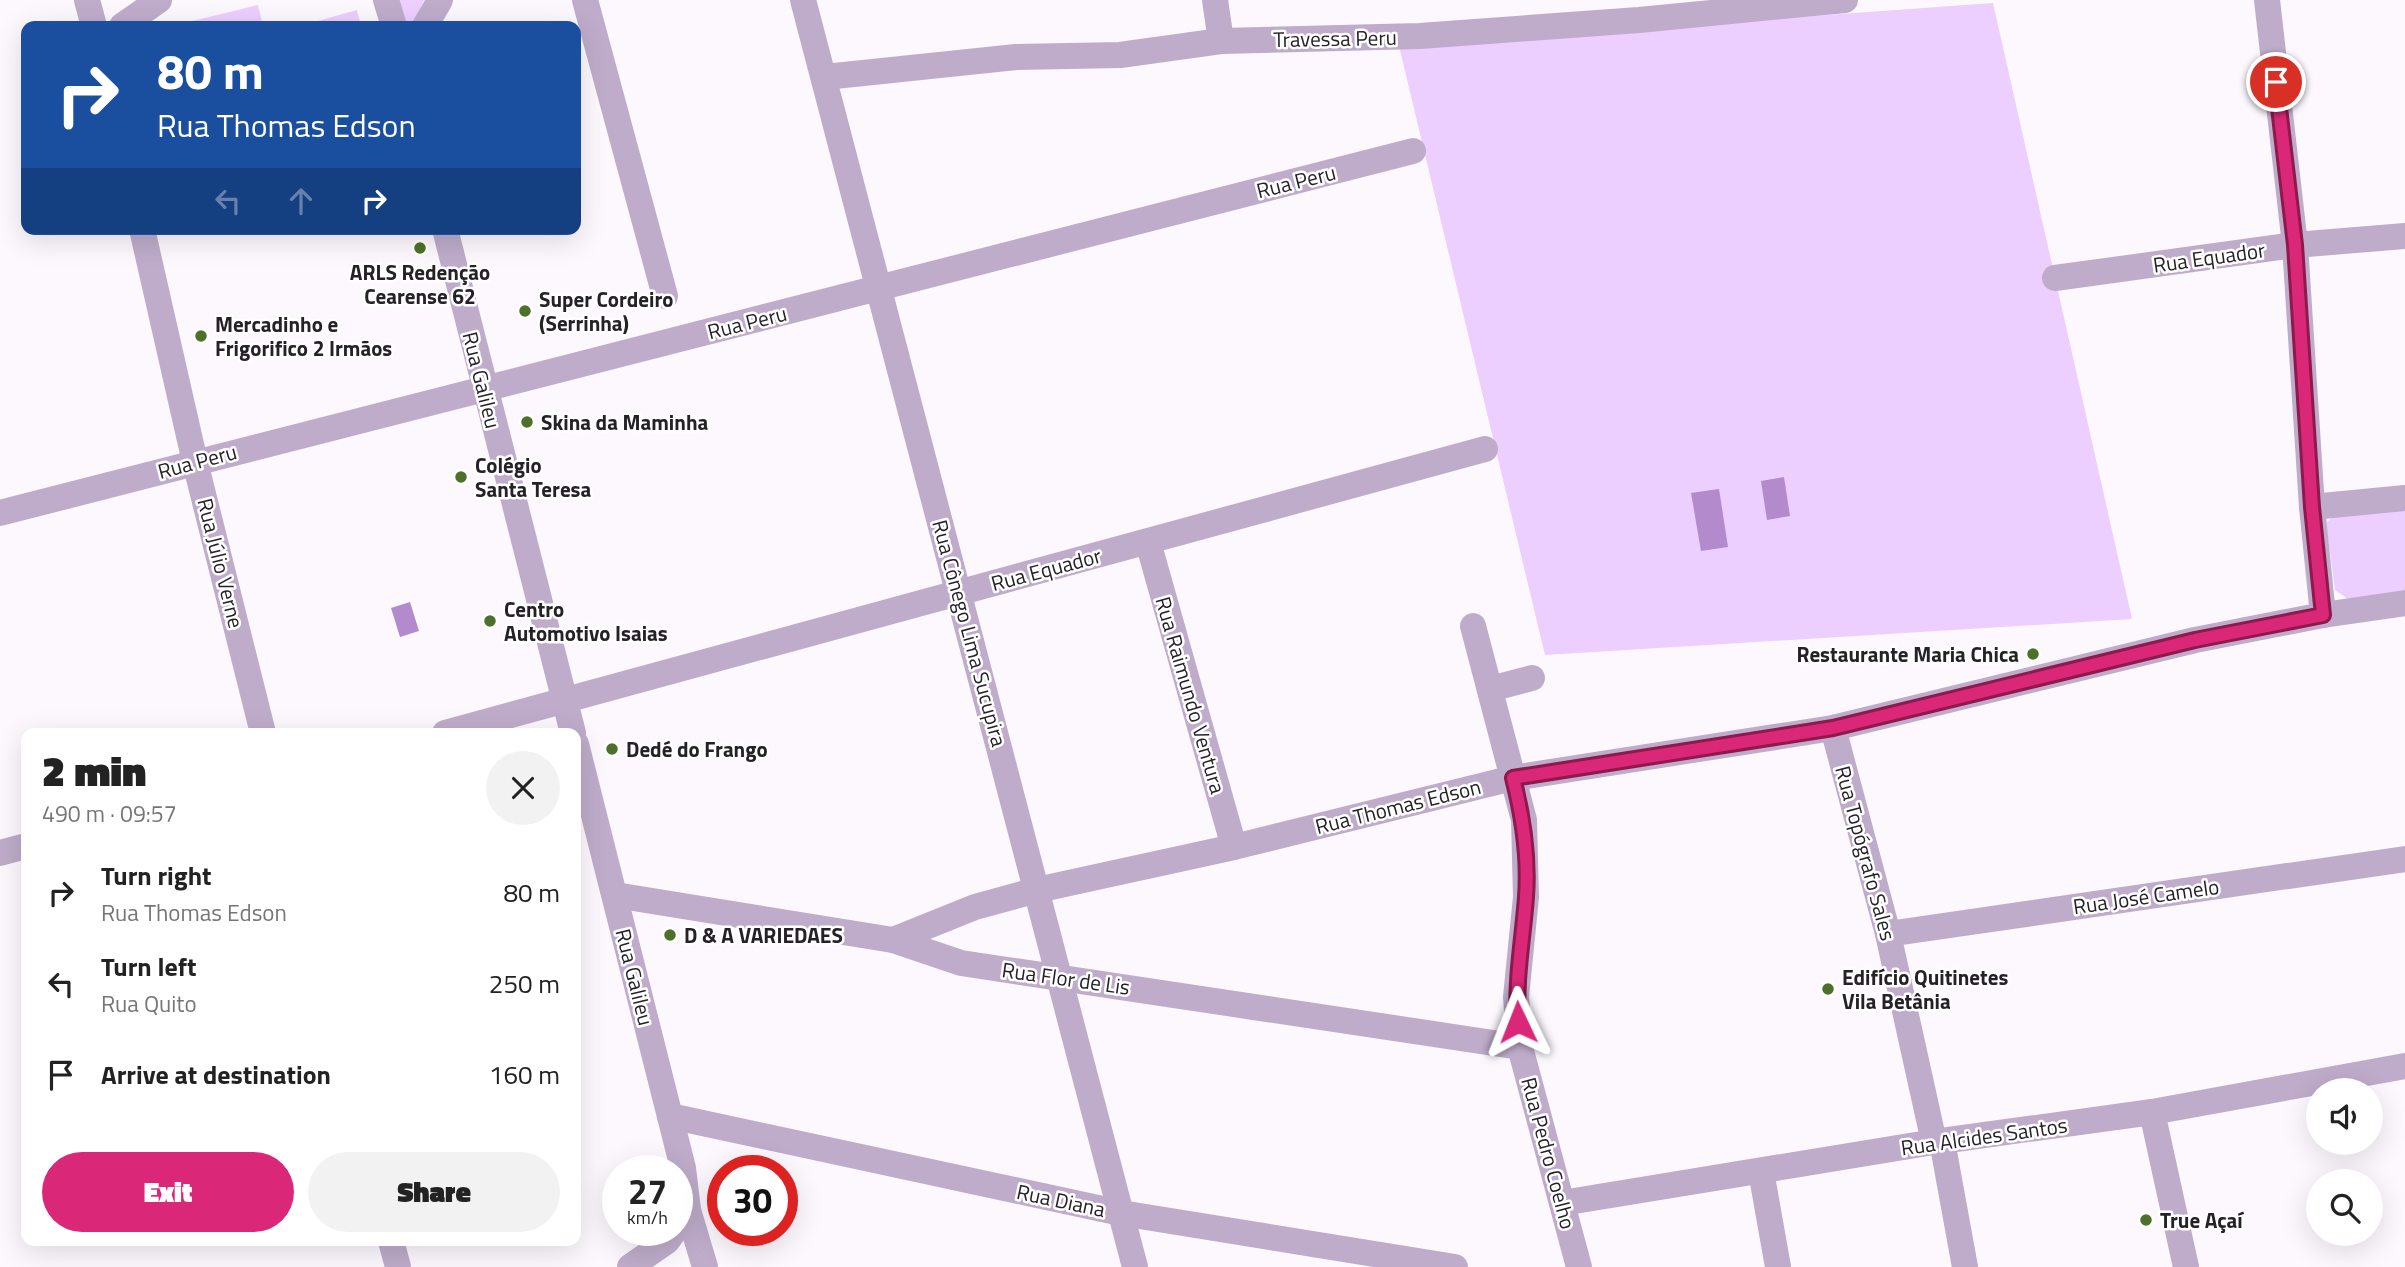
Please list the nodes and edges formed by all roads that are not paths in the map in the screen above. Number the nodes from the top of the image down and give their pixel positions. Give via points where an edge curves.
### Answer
1 (87, 0) edge
2 (159, 0) edge
3 (386, 0) edge
4 (440, 0) edge
5 (585, 0) edge
6 (803, 0) edge
7 (1215, 0) edge
8 (1845, 0) edge
9 (2267, 0) edge
10 (1636, 10) edge
11 (93, 21) edge
12 (129, 21) edge
13 (392, 21) edge
14 (428, 21) edge
15 (1220, 41) junction
16 (825, 77) junction
17 (1413, 151) dead end
18 (143, 235) edge
19 (446, 235) edge
20 (2405, 236) edge
21 (2295, 245) junction
22 (2055, 278) dead end
23 (881, 289) junction
24 (665, 296) dead end
25 (484, 387) junction
26 (1485, 449) dead end
27 (195, 462) junction
28 (2405, 498) edge
29 (2312, 507) junction
30 (0, 513) edge
31 (1148, 542) junction
32 (960, 592) junction
33 (2405, 603) edge
34 (2323, 615) junction
35 (1473, 626) dead end
36 (1532, 678) dead end
37 (1490, 689) junction
38 (564, 699) junction
39 (262, 728) edge
40 (462, 728) edge
41 (572, 728) edge
42 (1833, 728) junction
43 (581, 763) edge
44 (1513, 778) junction
45 (21, 847) edge
46 (1234, 847) junction
47 (0, 853) edge
48 (2405, 859) edge
49 (1037, 890) junction
50 (615, 895) junction
51 (1888, 934) junction
52 (893, 940) junction
53 (1060, 977) junction
54 (1520, 1046) junction
55 (2405, 1066) edge
56 (2152, 1112) junction
57 (670, 1116) junction
58 (1938, 1141) junction
59 (680, 1155) edge
60 (1761, 1171) junction
61 (1562, 1203) junction
62 (1121, 1213) junction
63 (693, 1245) edge
64 (392, 1246) edge
65 (660, 1246) edge
66 (398, 1267) edge
67 (630, 1267) edge
68 (705, 1267) edge
69 (1135, 1267) edge
70 (1455, 1267) edge
71 (1578, 1267) edge
72 (1778, 1267) edge
73 (1965, 1267) edge
74 (2186, 1267) edge

1 - 11 street
2 - 12 street
3 - 13 street
4 - 14 street
5 - 24 street
6 - 16 street, Rua Cônego Lima Sucupira
7 - 15 street
8 - 10 street, Travessa Peru
9 - 21 street
10 - 15 street, Travessa Peru via 1420,36
15 - 16 street, Travessa Peru via 1120,55 1016,57
16 - 23 street, Rua Cônego Lima Sucupira
17 - 23 street, Rua Peru
18 - 27 street, Rua Júlio Verne
19 - 25 street, Rua Galileu
20 - 21 street, Rua Equador
21 - 22 street, Rua Equador
21 - 29 street
23 - 25 street, Rua Peru
23 - 32 street, Rua Cônego Lima Sucupira
25 - 27 street, Rua Peru
25 - 38 street, Rua Galileu
26 - 31 street, Rua Equador
27 - 30 street, Rua Peru
27 - 39 street, Rua Júlio Verne
28 - 29 street
29 - 34 street
31 - 32 street, Rua Equador
31 - 46 street, Rua Raimundo Ventura
32 - 38 street, Rua Equador
32 - 49 street, Rua Cônego Lima Sucupira
33 - 34 street, Rua Thomas Edson
34 - 42 street, Rua Thomas Edson via 2195,640
35 - 37 street, Rua Pedro Coelho
36 - 37 street
37 - 44 street, Rua Pedro Coelho
38 - 40 street, Rua Equador
38 - 41 street, Rua Galileu
42 - 44 street, Rua Thomas Edson
42 - 51 street, Rua Topógrafo Sales
43 - 50 street, Rua Galileu
44 - 46 street, Rua Thomas Edson
44 - 54 street, Rua Pedro Coelho via 1524,820 1527,859 1516,997
45 - 47 street
46 - 49 street, Rua Thomas Edson
48 - 51 street, Rua José Camelo
49 - 52 street, Rua Thomas Edson via 975,907
49 - 53 street, Rua Cônego Lima Sucupira
50 - 52 street, Rua Flor de Lis
50 - 57 street, Rua Galileu
51 - 58 street, Rua Topógrafo Sales
52 - 53 street, Rua Flor de Lis via 961,963
53 - 54 street, Rua Flor de Lis
53 - 62 street, Rua Cônego Lima Sucupira
54 - 61 street, Rua Pedro Coelho
55 - 56 street, Rua Alcides Santos
56 - 58 street, Rua Alcides Santos
56 - 74 street
57 - 59 street, Rua Galileu
57 - 62 street, Rua Diana
58 - 60 street, Rua Alcides Santos
58 - 73 street, Rua Topógrafo Sales
60 - 61 street, Rua Alcides Santos
60 - 72 street
61 - 71 street, Rua Pedro Coelho
62 - 69 street, Rua Cônego Lima Sucupira
62 - 70 street, Rua Diana
63 - 68 street, Rua Galileu
64 - 66 street
65 - 67 street

